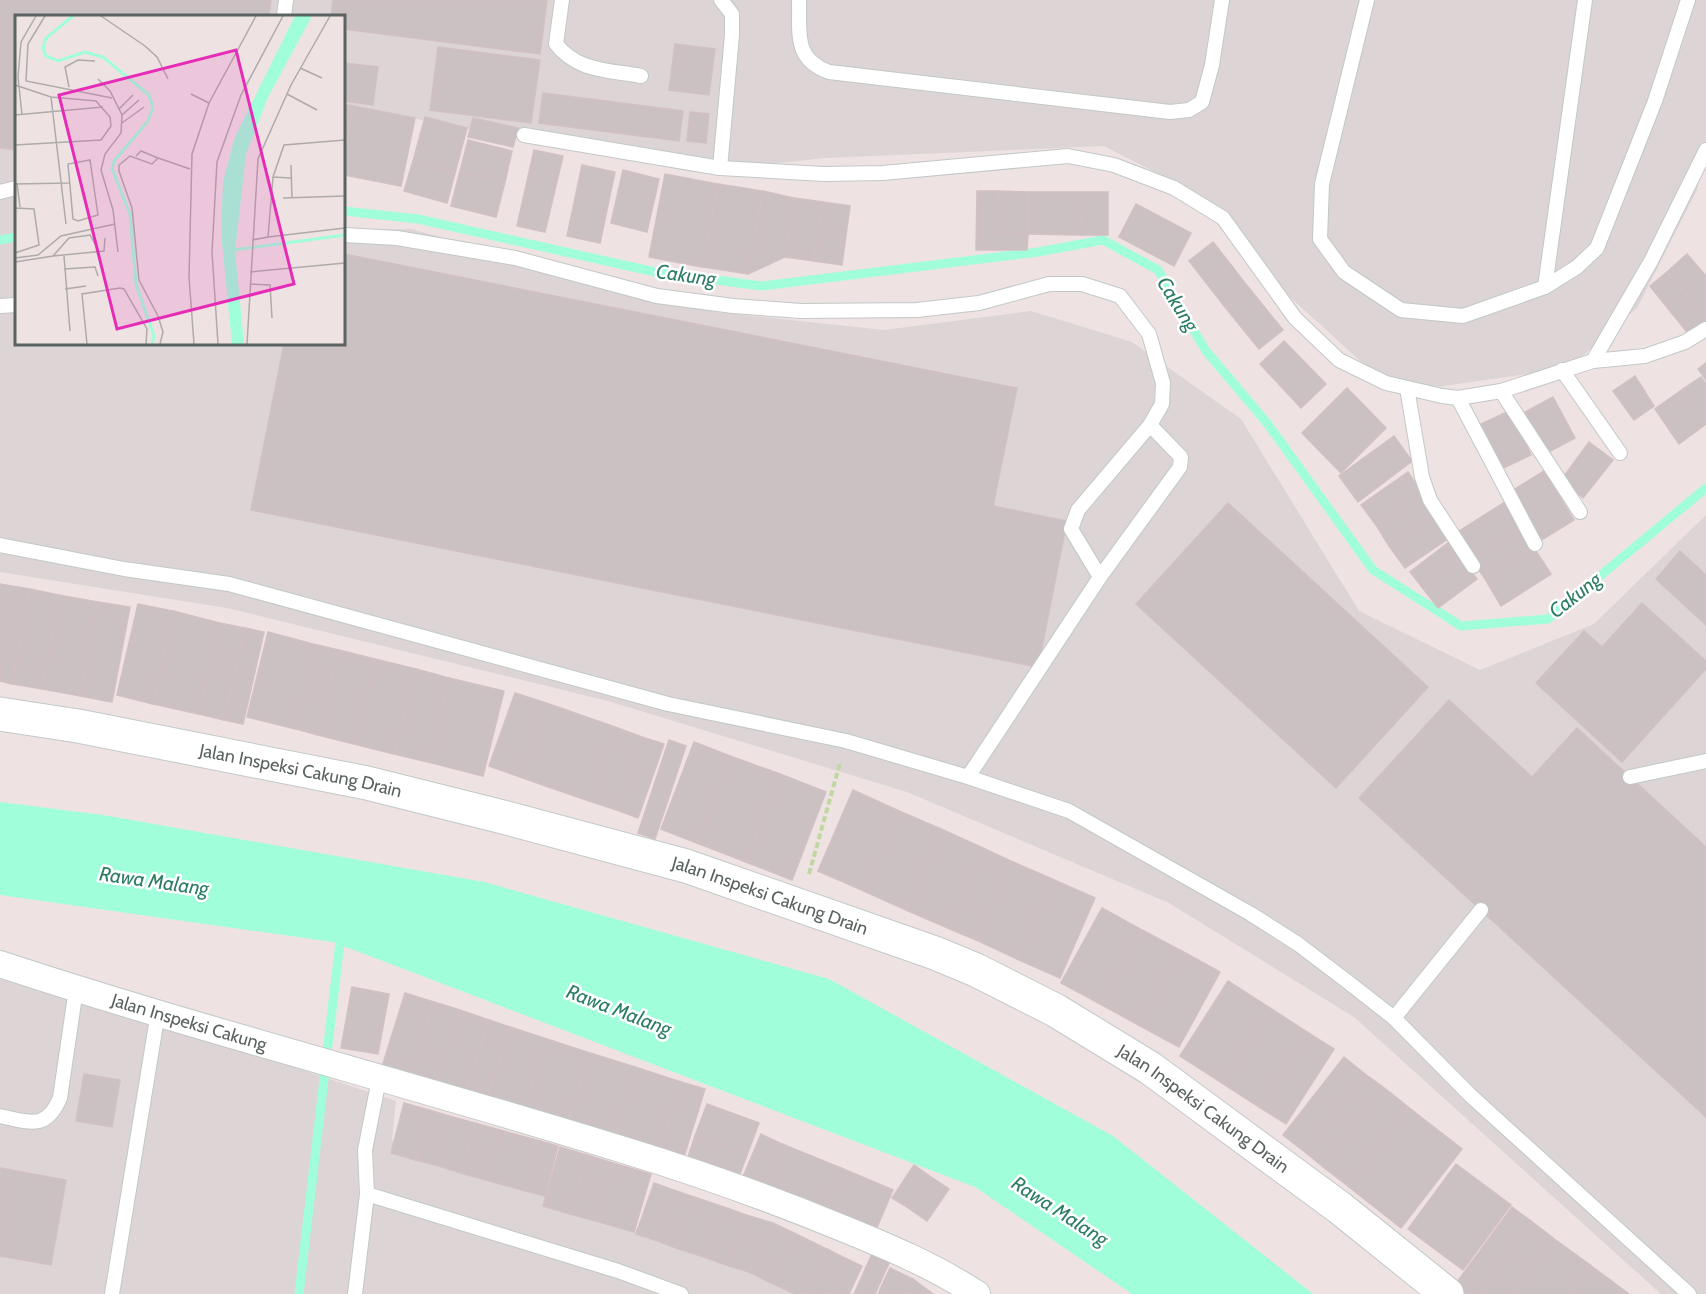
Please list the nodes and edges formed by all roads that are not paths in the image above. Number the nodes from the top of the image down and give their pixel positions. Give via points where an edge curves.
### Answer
1 (286, 0) edge
2 (562, 0) edge
3 (721, 0) edge
4 (799, 0) edge
5 (1222, 0) edge
6 (1367, 0) edge
7 (1585, 0) edge
8 (1688, 0) edge
9 (284, 15) edge
10 (641, 76) dead end
11 (524, 135) dead end
12 (1706, 150) edge
13 (720, 168) junction
14 (15, 188) edge
15 (0, 192) edge
16 (345, 235) edge
17 (1545, 287) junction
18 (15, 305) edge
19 (0, 306) edge
20 (1706, 329) edge
21 (1593, 361) junction
22 (1562, 370) junction
23 (1407, 388) junction
24 (1501, 391) junction
25 (1458, 399) junction
26 (1150, 425) junction
27 (1620, 453) dead end
28 (1580, 512) dead end
29 (1535, 544) dead end
30 (0, 545) edge
31 (1473, 566) dead end
32 (1100, 577) junction
33 (0, 714) edge
34 (1706, 761) edge
35 (968, 777) junction
36 (1630, 777) dead end
37 (1481, 910) dead end
38 (0, 964) edge
39 (76, 989) junction
40 (158, 1012) junction
41 (1394, 1018) junction
42 (379, 1079) junction
43 (0, 1116) edge
44 (367, 1194) junction
45 (112, 1294) edge
46 (355, 1294) edge
47 (681, 1294) edge
48 (977, 1294) edge
49 (1447, 1294) edge
50 (1689, 1294) edge

1 - 9 lane
2 - 10 lane via 556,44 564,55 579,65
3 - 13 lane via 732,14 732,35
4 - 5 lane via 800,45 812,66 830,72 1170,112 1189,110 1202,102
6 - 17 lane via 1322,184 1320,239 1344,272 1401,310 1463,316
7 - 17 lane
8 - 17 lane via 1655,101 1597,248 1577,267
11 - 13 lane
12 - 21 lane via 1651,261
13 - 23 lane via 844,175 1068,156 1096,159 1139,172 1193,198 1223,218 1295,318 1339,360 1359,372
14 - 15 lane
16 - 26 lane via 397,238 516,258 657,296 801,311 917,310 979,303 1049,284 1082,284 1120,296 1149,334 1163,383 1162,404
18 - 19 lane
20 - 21 lane via 1685,342 1645,356
21 - 22 lane
22 - 24 lane
22 - 27 lane
23 - 25 lane
23 - 31 lane via 1422,477 1430,500
24 - 25 lane
24 - 28 lane
25 - 29 lane
26 - 32 lane via 1072,520 1071,529
26 - 32 lane via 1181,457 1180,467
30 - 35 lane via 229,584 668,704 846,741
32 - 35 lane
33 - 49 street, Jalan Inspeksi Cakung Drain via 367,783 624,848 935,953 976,970 1150,1068 1340,1208
34 - 36 lane
35 - 41 lane via 1070,811 1298,944
37 - 41 lane
38 - 39 street, Jalan Inspeksi Cakung
39 - 40 street, Jalan Inspeksi Cakung
39 - 43 lane via 60,1098 53,1115 37,1123
40 - 42 street, Jalan Inspeksi Cakung
40 - 45 lane
41 - 50 lane via 1470,1095
42 - 44 lane via 365,1150
42 - 48 street via 526,1118 763,1195 923,1263
44 - 46 lane
44 - 47 lane

